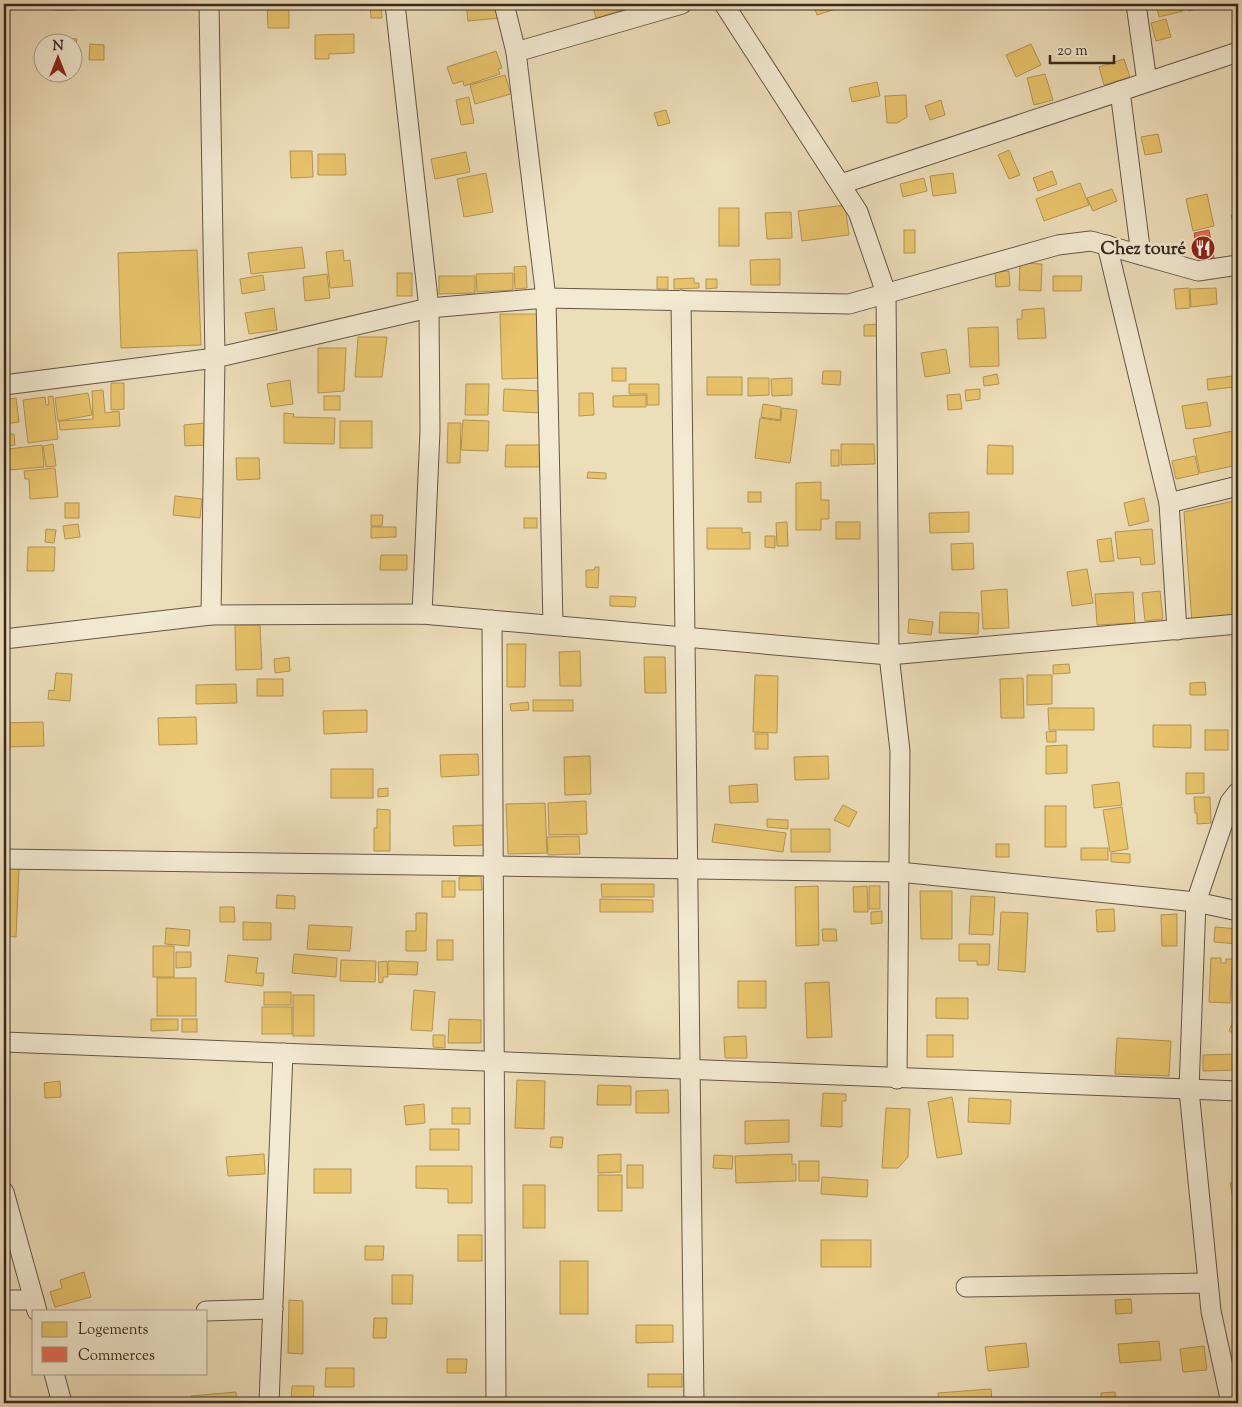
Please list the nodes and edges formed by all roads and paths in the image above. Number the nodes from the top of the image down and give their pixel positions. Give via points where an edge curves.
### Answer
1 (209, 4) edge
2 (395, 4) edge
3 (504, 4) edge
4 (682, 4) edge
5 (724, 4) edge
6 (1136, 4) edge
7 (516, 52) junction
8 (1238, 52) edge
9 (1147, 82) junction
10 (1120, 91) junction
11 (841, 184) junction
12 (1107, 245) junction
13 (1141, 255) junction
14 (1238, 265) edge
15 (886, 293) junction
16 (546, 298) junction
17 (681, 300) junction
18 (430, 308) junction
19 (215, 358) junction
20 (4, 385) edge
21 (1238, 486) edge
22 (1169, 503) junction
23 (211, 614) junction
24 (422, 614) junction
25 (492, 620) junction
26 (1238, 624) edge
27 (553, 626) junction
28 (1177, 630) junction
29 (4, 638) edge
30 (685, 638) junction
31 (889, 656) junction
32 (1238, 792) edge
33 (4, 859) edge
34 (494, 866) junction
35 (688, 869) junction
36 (899, 872) junction
37 (1196, 902) junction
38 (1238, 911) edge
39 (4, 1042) edge
40 (283, 1053) junction
41 (495, 1062) junction
42 (690, 1070) junction
43 (897, 1078) junction
44 (1189, 1090) junction
45 (1238, 1091) edge
46 (4, 1192) edge
47 (1208, 1283) junction
48 (966, 1287) dead end
49 (4, 1300) edge
50 (35, 1305) edge
51 (273, 1309) junction
52 (208, 1311) edge
53 (54, 1374) edge
54 (62, 1403) edge
55 (269, 1403) edge
56 (496, 1403) edge
57 (694, 1403) edge
58 (1231, 1403) edge

1 - 19 street
2 - 18 street
3 - 7 street
4 - 7 street
5 - 11 street
6 - 9 street
7 - 16 street
8 - 9 street
9 - 10 street
10 - 11 street
10 - 13 street
11 - 15 street via 858,212
12 - 13 street
12 - 15 street via 1091,241 1058,245
12 - 22 street
13 - 14 street via 1198,271
15 - 17 street via 849,304
15 - 31 street
16 - 17 street
16 - 18 street
16 - 27 street
17 - 30 street
18 - 19 street
18 - 24 street via 430,431
19 - 20 street
19 - 23 street
21 - 22 street
22 - 28 street
23 - 24 street
23 - 29 street
24 - 25 street
25 - 27 street
25 - 34 street
26 - 28 street
27 - 30 street
28 - 31 street
30 - 31 street
30 - 35 street
31 - 36 street via 900,751
32 - 37 street via 1230,802
33 - 34 street
34 - 35 street
34 - 41 street
35 - 36 street
35 - 42 street
36 - 37 street
36 - 43 street
37 - 38 street
37 - 44 street
39 - 40 street
40 - 41 street
40 - 51 street
41 - 42 street
41 - 56 street
42 - 43 street
42 - 57 street
43 - 44 street
44 - 45 street
44 - 47 street
46 - 50 street
47 - 48 street
47 - 58 street
49 - 50 street
51 - 52 street
51 - 55 street
53 - 54 street

